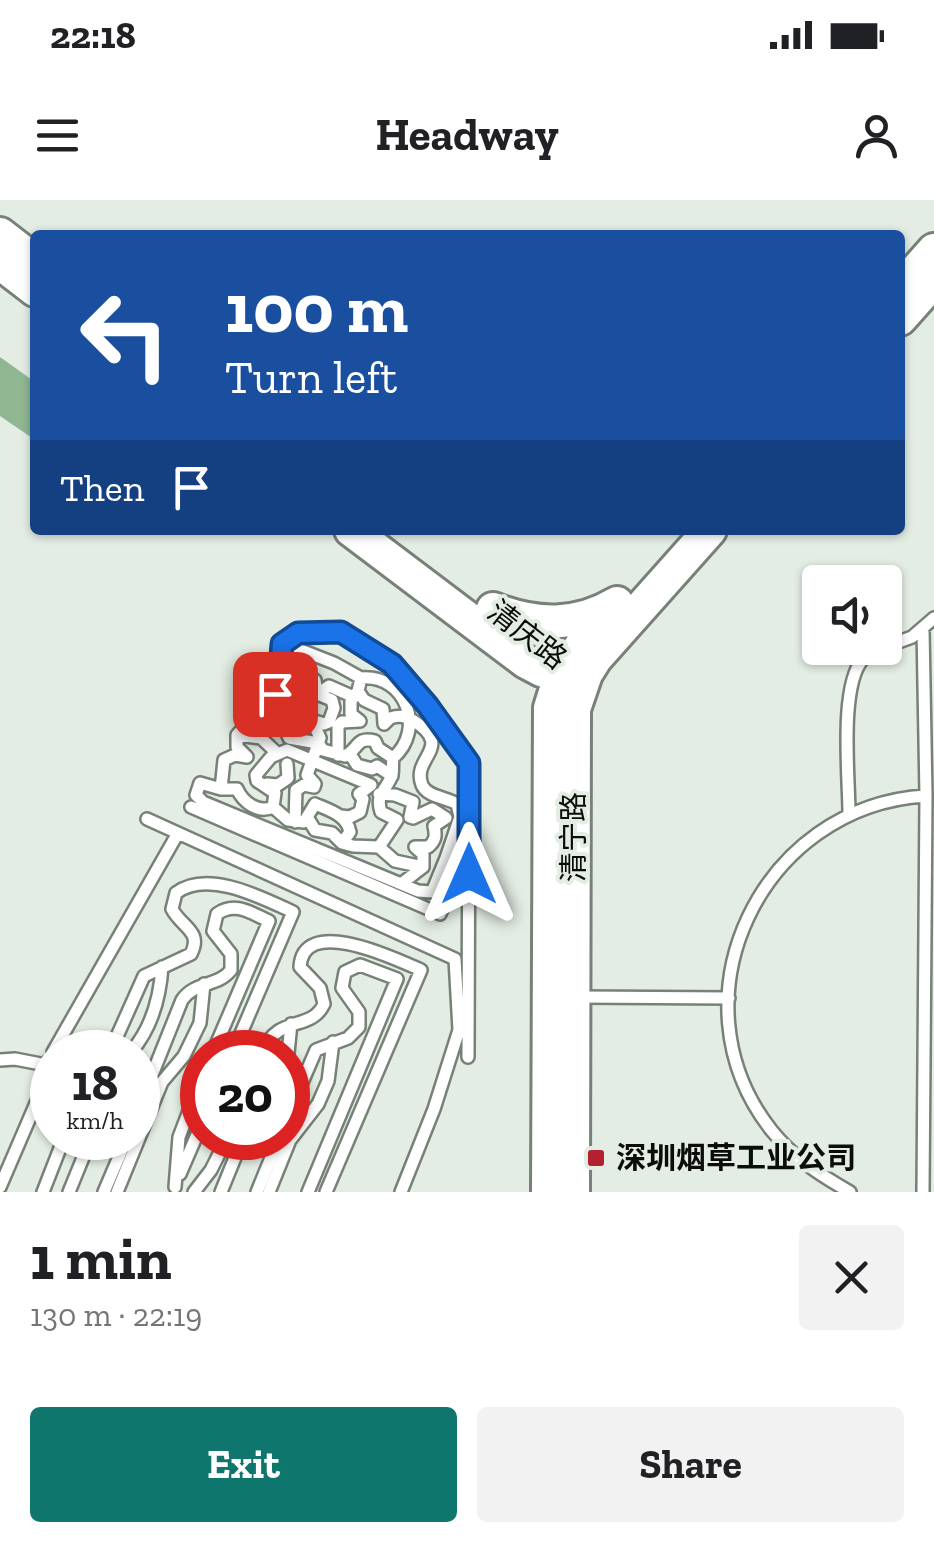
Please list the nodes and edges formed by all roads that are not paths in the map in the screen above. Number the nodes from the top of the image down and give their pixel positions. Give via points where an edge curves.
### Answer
1 (0, 234) edge
2 (934, 250) edge
3 (30, 257) edge
4 (0, 263) edge
5 (905, 282) edge
6 (934, 282) edge
7 (30, 286) edge
8 (905, 314) edge
9 (359, 535) edge
10 (395, 535) edge
11 (678, 535) edge
12 (706, 535) edge
13 (617, 603) junction
14 (934, 618) edge
15 (494, 624) junction
16 (923, 629) junction
17 (902, 641) edge
18 (282, 644) junction
19 (286, 663) junction
20 (860, 665) edge
21 (570, 674) junction
22 (358, 689) junction
23 (317, 694) junction
24 (291, 697) junction
25 (286, 712) junction
26 (409, 718) junction
27 (256, 722) junction
28 (237, 735) junction
29 (318, 743) junction
30 (550, 748) junction
31 (277, 753) junction
32 (344, 754) junction
33 (393, 758) junction
34 (312, 759) junction
35 (287, 764) dead end
36 (392, 776) junction
37 (267, 784) junction
38 (221, 790) junction
39 (379, 794) junction
40 (926, 796) junction
41 (191, 807) dead end
42 (273, 807) junction
43 (849, 814) junction
44 (341, 816) junction
45 (148, 819) dead end
46 (301, 819) junction
47 (178, 834) junction
48 (342, 843) junction
49 (379, 847) junction
50 (446, 858) junction
51 (424, 867) junction
52 (402, 884) junction
53 (929, 936) edge
54 (162, 966) junction
55 (204, 984) junction
56 (561, 997) junction
57 (729, 998) junction
58 (291, 1024) junction
59 (66, 1030) edge
60 (119, 1030) edge
61 (145, 1030) edge
62 (222, 1030) edge
63 (243, 1030) edge
64 (280, 1030) edge
65 (290, 1030) edge
66 (332, 1042) junction
67 (310, 1058) edge
68 (468, 1058) dead end
69 (0, 1060) edge
70 (30, 1062) edge
71 (160, 1070) edge
72 (160, 1076) edge
73 (310, 1112) edge
74 (30, 1117) edge
75 (180, 1146) edge
76 (55, 1160) edge
77 (82, 1160) edge
78 (117, 1160) edge
79 (131, 1160) edge
80 (187, 1160) edge
81 (216, 1160) edge
82 (233, 1160) edge
83 (273, 1160) edge
84 (278, 1160) edge
85 (0, 1187) edge
86 (310, 1187) edge
87 (174, 1189) edge
88 (327, 1190) edge
89 (42, 1192) edge
90 (69, 1192) edge
91 (104, 1192) edge
92 (118, 1192) edge
93 (194, 1192) edge
94 (221, 1192) edge
95 (256, 1192) edge
96 (269, 1192) edge
97 (402, 1192) edge
98 (548, 1192) edge
99 (572, 1192) edge
100 (850, 1192) edge
101 (922, 1192) edge

1 - 3 street
2 - 5 street
4 - 7 street
6 - 8 street
9 - 15 street, 清庆路
10 - 15 street, 清庆路
11 - 13 street, 清宁路
12 - 21 street, 清宁路 via 606,646
13 - 15 street via 596,615 556,622
13 - 21 street, 清宁路
14 - 16 lane
15 - 21 street, 清庆路
15 - 30 street via 528,680
16 - 17 lane
16 - 40 lane
18 - 19 lane
18 - 22 lane via 334,663
18 - 68 lane via 298,633 341,632 392,664 469,763
19 - 23 lane via 316,680
19 - 24 lane via 280,674
20 - 43 lane via 849,694
21 - 30 street, 清宁路 via 550,708
21 - 56 street, 清宁路
22 - 23 lane via 329,686
22 - 26 lane via 383,709 384,724
22 - 26 lane via 373,677 402,692
22 - 32 lane via 351,714 360,721 338,726
23 - 29 lane via 334,708 329,722 312,720
24 - 25 lane
24 - 27 lane via 267,698
25 - 27 lane via 274,728
25 - 29 lane via 282,723 289,738
26 - 33 lane
26 - 50 lane via 432,739 422,787 457,804 460,817
27 - 28 lane via 253,717
28 - 31 lane via 261,738
28 - 38 lane via 237,748 247,757 224,760
29 - 32 lane
29 - 34 lane
30 - 56 street, 清宁路
31 - 34 lane
31 - 37 lane via 256,775
32 - 33 lane via 367,739
32 - 36 lane via 357,766 377,766
33 - 36 lane
34 - 44 lane via 371,785 359,794 360,812
34 - 46 lane via 307,775 314,787 296,790
35 - 37 lane via 288,778
36 - 39 lane
37 - 42 lane via 275,793
38 - 42 lane via 237,789 254,807
38 - 52 lane via 200,783 196,795
39 - 49 lane via 381,812 397,820
39 - 51 lane via 413,802 410,817 432,809 446,818 434,826 433,843 415,847
40 - 43 lane
40 - 53 lane
41 - 50 lane via 440,914 460,867
42 - 46 lane
43 - 57 lane via 798,848 759,894 734,955
44 - 46 lane via 315,804
44 - 48 lane via 350,832
45 - 47 lane
46 - 48 lane
47 - 59 lane
47 - 97 lane via 455,959 458,1030
48 - 49 lane
49 - 51 lane via 396,862
50 - 52 lane via 432,892
51 - 52 lane
53 - 101 lane
54 - 60 lane via 144,976
54 - 61 lane
54 - 63 lane via 183,960 195,946 192,930 172,909 176,893 194,886 240,889 293,912
55 - 62 lane via 226,976 233,962 213,930 217,914 232,908 269,921
55 - 71 lane via 182,1000
55 - 72 lane via 195,1034 184,1056
56 - 57 lane
56 - 98 street, 清宁路
56 - 99 street, 清宁路
57 - 100 lane via 737,1062 771,1130 817,1174
58 - 64 lane
58 - 65 lane
58 - 88 lane via 312,1018 324,1004 320,988 300,968 305,950 322,943 368,947 421,970
66 - 67 lane
66 - 73 lane via 328,1081
66 - 86 lane via 355,1034 361,1020 342,988 345,972 360,965 397,979
69 - 70 lane
74 - 85 lane
75 - 87 lane
76 - 89 lane
77 - 90 lane
78 - 91 lane
79 - 92 lane
80 - 87 lane
81 - 93 lane
82 - 94 lane
83 - 95 lane
84 - 96 lane

